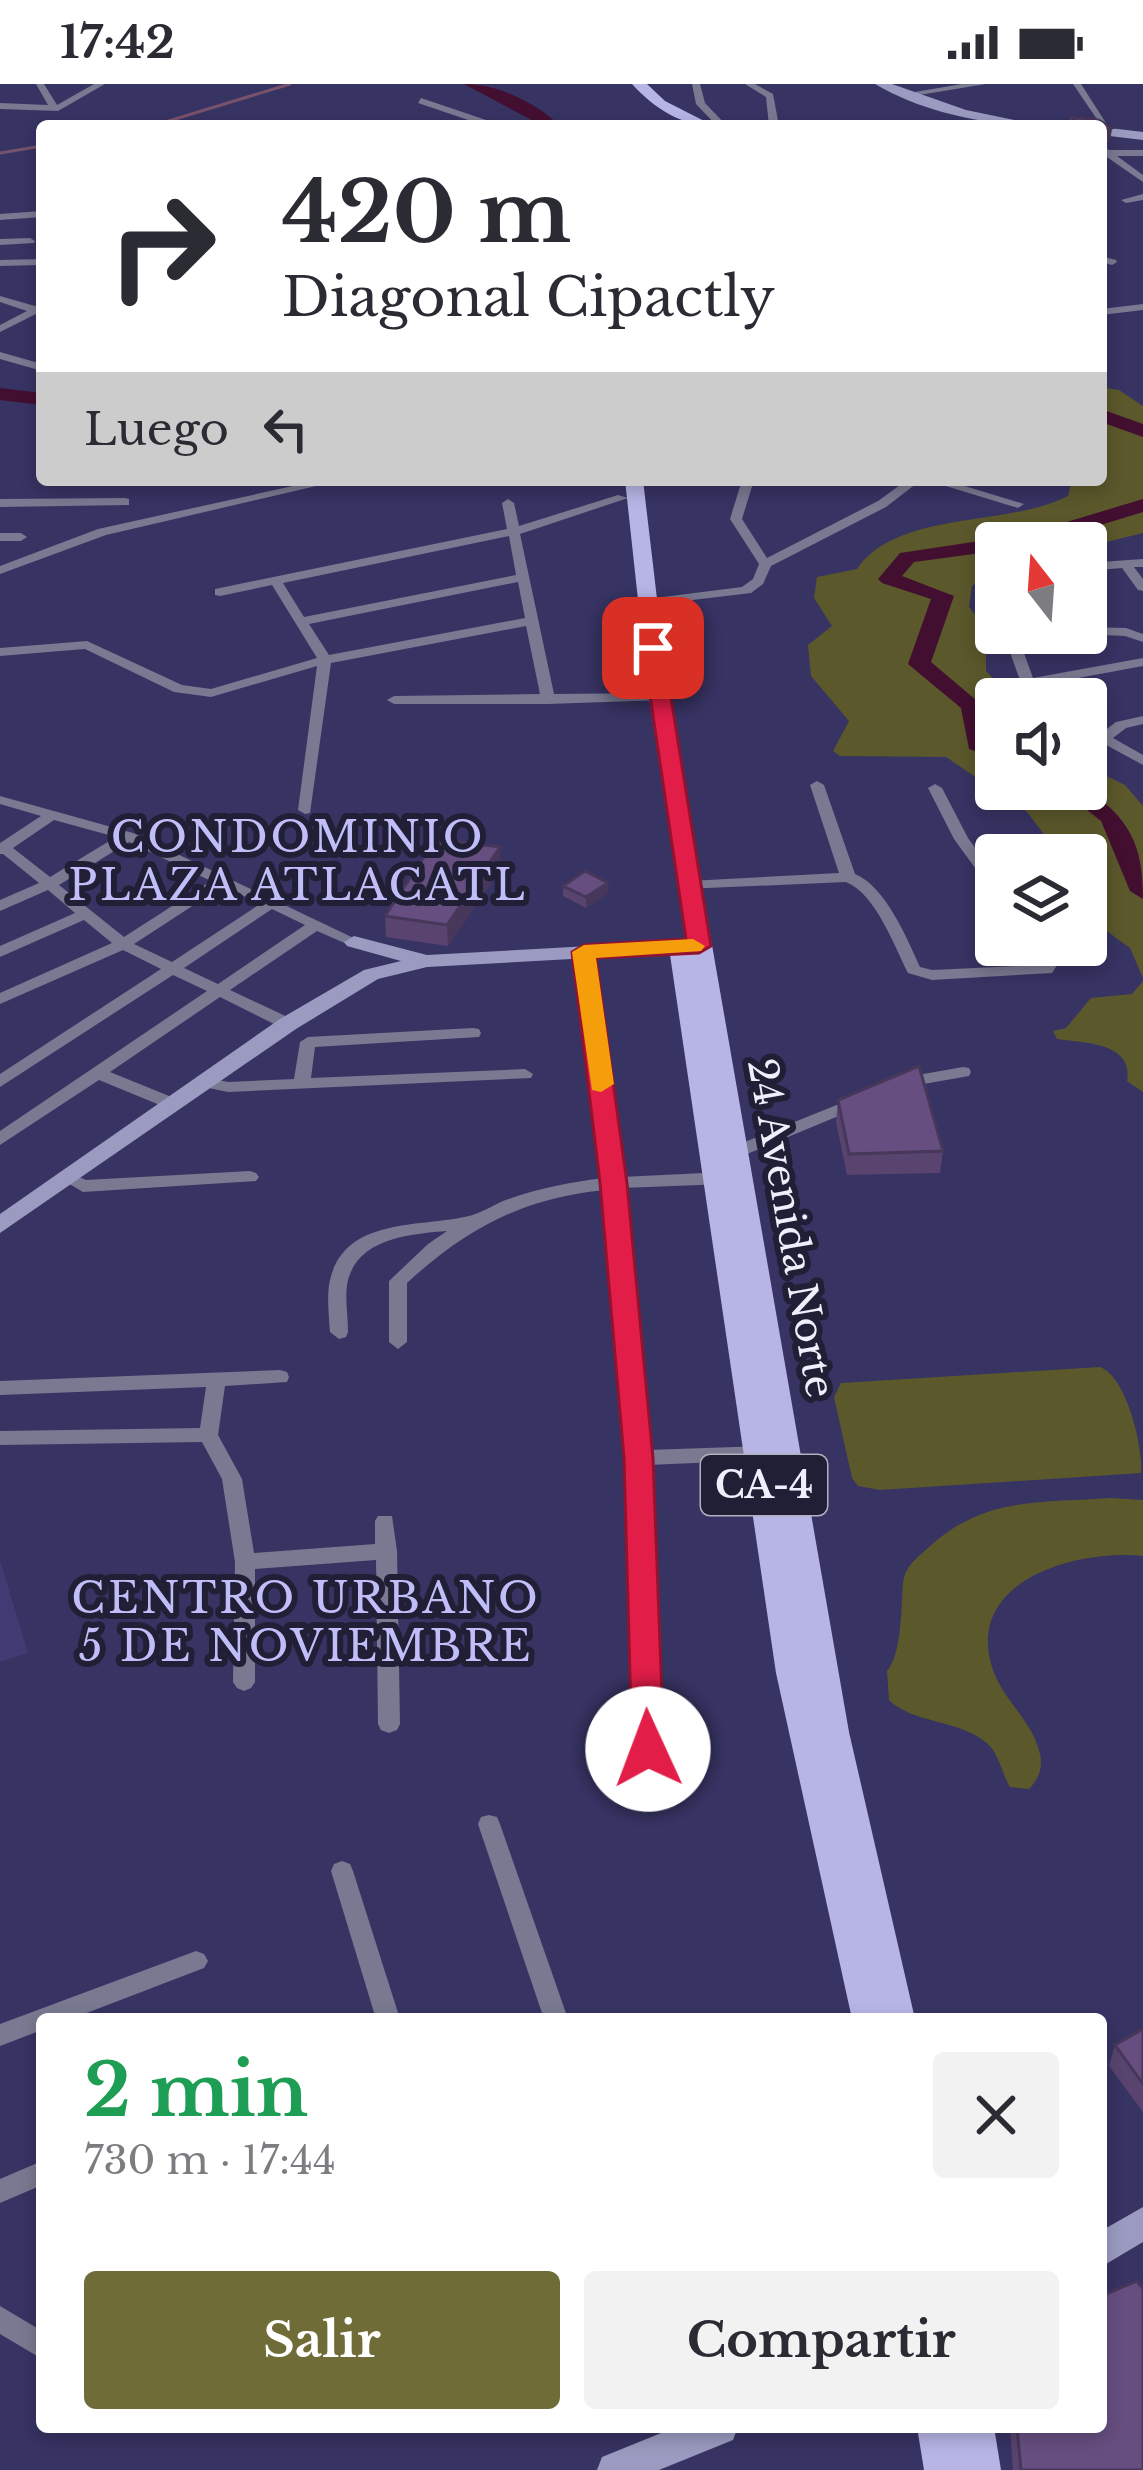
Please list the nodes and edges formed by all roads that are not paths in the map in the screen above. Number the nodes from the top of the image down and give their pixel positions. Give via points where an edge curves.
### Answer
1 (40, 84) edge
2 (625, 84) edge
3 (639, 84) edge
4 (696, 84) edge
5 (749, 84) edge
6 (881, 84) edge
7 (982, 84) edge
8 (1076, 84) edge
9 (95, 85) edge
10 (907, 94) junction
11 (421, 101) dead end
12 (0, 106) edge
13 (54, 108) junction
14 (477, 120) edge
15 (679, 120) edge
16 (694, 120) edge
17 (717, 120) edge
18 (773, 120) edge
19 (1003, 120) edge
20 (1098, 120) edge
21 (1107, 131) edge
22 (1143, 136) edge
23 (1107, 151) edge
24 (1107, 152) edge
25 (1143, 153) edge
26 (1143, 179) edge
27 (1143, 197) edge
28 (1126, 200) dead end
29 (36, 214) edge
30 (0, 217) edge
31 (30, 241) dead end
32 (0, 242) edge
33 (36, 261) edge
34 (0, 263) edge
35 (0, 299) edge
36 (36, 307) edge
37 (1143, 307) edge
38 (36, 310) edge
39 (1107, 311) edge
40 (0, 329) edge
41 (0, 355) edge
42 (36, 366) edge
43 (309, 486) edge
44 (626, 486) edge
45 (746, 486) edge
46 (907, 486) edge
47 (954, 486) edge
48 (125, 502) dead end
49 (508, 502) dead end
50 (0, 503) edge
51 (1018, 504) dead end
52 (517, 531) junction
53 (0, 537) edge
54 (21, 537) dead end
55 (1143, 563) edge
56 (765, 564) junction
57 (1125, 564) junction
58 (1107, 565) edge
59 (0, 570) edge
60 (523, 577) junction
61 (276, 582) junction
62 (1143, 587) edge
63 (220, 592) dead end
64 (647, 603) junction
65 (302, 620) junction
66 (531, 621) junction
67 (1107, 632) edge
68 (1143, 638) edge
69 (0, 652) edge
70 (326, 660) junction
71 (1143, 662) edge
72 (1080, 678) edge
73 (652, 697) junction
74 (394, 700) dead end
75 (548, 700) junction
76 (1143, 720) edge
77 (1107, 736) joint
78 (1143, 760) edge
79 (818, 785) dead end
80 (935, 788) dead end
81 (0, 800) edge
82 (27, 807) junction
83 (305, 810) dead end
84 (53, 814) junction
85 (0, 818) edge
86 (128, 836) junction
87 (3, 849) edge
88 (975, 858) edge
89 (848, 877) junction
90 (223, 880) junction
91 (52, 883) junction
92 (689, 886) junction
93 (271, 903) junction
94 (0, 906) edge
95 (83, 915) junction
96 (316, 924) junction
97 (354, 942) junction
98 (123, 944) junction
99 (690, 946) junction
100 (0, 952) edge
101 (584, 952) junction
102 (427, 961) junction
103 (1048, 966) edge
104 (172, 970) junction
105 (354, 982) junction
106 (218, 991) junction
107 (0, 1000) edge
108 (288, 1024) junction
109 (473, 1033) dead end
110 (963, 1072) dead end
111 (98, 1073) junction
112 (525, 1074) dead end
113 (0, 1082) edge
114 (205, 1082) junction
115 (302, 1084) junction
116 (173, 1104) junction
117 (0, 1139) edge
118 (732, 1169) junction
119 (68, 1178) junction
120 (250, 1178) dead end
121 (614, 1183) junction
122 (476, 1221) junction
123 (0, 1225) edge
124 (339, 1332) dead end
125 (398, 1342) dead end
126 (280, 1377) dead end
127 (217, 1378) junction
128 (0, 1388) edge
129 (208, 1435) junction
130 (0, 1438) edge
131 (773, 1452) junction
132 (638, 1458) junction
133 (385, 1521) dead end
134 (387, 1551) junction
135 (244, 1562) junction
136 (244, 1682) dead end
137 (389, 1724) dead end
138 (648, 1749) dead end
139 (488, 1824) dead end
140 (342, 1870) dead end
141 (196, 1961) dead end
142 (58, 2013) edge
143 (386, 2013) edge
144 (554, 2013) edge
145 (869, 2013) edge
146 (896, 2013) edge
147 (36, 2021) edge
148 (0, 2035) edge
149 (36, 2176) edge
150 (0, 2191) edge
151 (1143, 2223) edge
152 (1107, 2245) edge
153 (0, 2318) edge
154 (36, 2342) edge
155 (705, 2433) edge
156 (938, 2433) edge
157 (975, 2433) edge
158 (615, 2470) edge
159 (944, 2470) edge
160 (981, 2470) edge

1 - 13 street
2 - 15 main road
3 - 16 main road
4 - 17 street
5 - 18 street via 770,96
6 - 10 street
7 - 10 street
8 - 20 street
9 - 13 street
10 - 19 street
11 - 14 street
12 - 13 street
21 - 22 street
23 - 25 street
24 - 26 street
27 - 28 street
29 - 30 street
31 - 32 street
33 - 34 street
35 - 36 street
37 - 39 street
38 - 40 street
41 - 42 street
43 - 59 street via 110,530
44 - 52 street
44 - 64 main road, CA-4
44 - 73 main road, CA-4
45 - 56 street via 736,519
46 - 56 street
47 - 51 street
48 - 50 street
49 - 52 street
52 - 60 street
52 - 61 street
53 - 54 street
55 - 57 street
56 - 64 street via 759,581 740,593
57 - 58 street
57 - 62 street
60 - 65 street
60 - 66 street
61 - 63 street
61 - 65 street
64 - 73 main road, CA-4
65 - 70 street
66 - 70 street
66 - 75 street
67 - 68 street
69 - 70 street via 80,643 178,688 211,693
70 - 83 street
71 - 72 street
73 - 75 street
73 - 92 main road, CA-4
73 - 99 main road, CA-4
74 - 75 street
76 - 77 street
77 - 78 street
79 - 89 street
80 - 88 street
81 - 82 street
82 - 84 street
82 - 85 street
84 - 86 street
84 - 87 street
86 - 90 street
86 - 91 street
87 - 91 street
89 - 92 street
89 - 103 street via 873,894 914,970
90 - 93 street
90 - 98 street
91 - 94 street
91 - 95 street
92 - 99 main road, CA-4
93 - 96 street
93 - 104 street
95 - 98 street
95 - 100 street
96 - 97 street
96 - 106 street
97 - 102 street
97 - 105 street
98 - 104 street
98 - 107 street
99 - 101 street
99 - 118 main road, 24 Avenida Norte / CA-4
101 - 102 street
101 - 121 street
102 - 105 street
104 - 106 street
104 - 113 street
105 - 108 street
106 - 108 street
106 - 111 street
108 - 114 street
109 - 115 street via 308,1042
110 - 118 street via 916,1077
111 - 116 street
111 - 117 street
112 - 115 street
114 - 115 street
114 - 116 street
116 - 119 street
118 - 121 street
118 - 131 main road, 24 Avenida Norte / CA-4
119 - 120 street via 83,1186
119 - 123 street
121 - 122 street via 538,1192
121 - 132 street
122 - 124 street via 396,1229 357,1253 340,1276
122 - 125 street via 398,1281
126 - 127 street
127 - 128 street
127 - 129 street
129 - 130 street
129 - 135 street via 232,1479
131 - 132 street
131 - 145 main road, 24 Avenida Norte / CA-4 via 793,1673
131 - 146 main road, 24 Avenida Norte / CA-4
132 - 138 street
133 - 134 street
134 - 135 street
134 - 137 street
135 - 136 street
139 - 144 street
140 - 143 street
141 - 142 street
147 - 148 street
149 - 150 street
151 - 152 street
153 - 154 street
155 - 158 street
156 - 159 main road
157 - 160 main road

